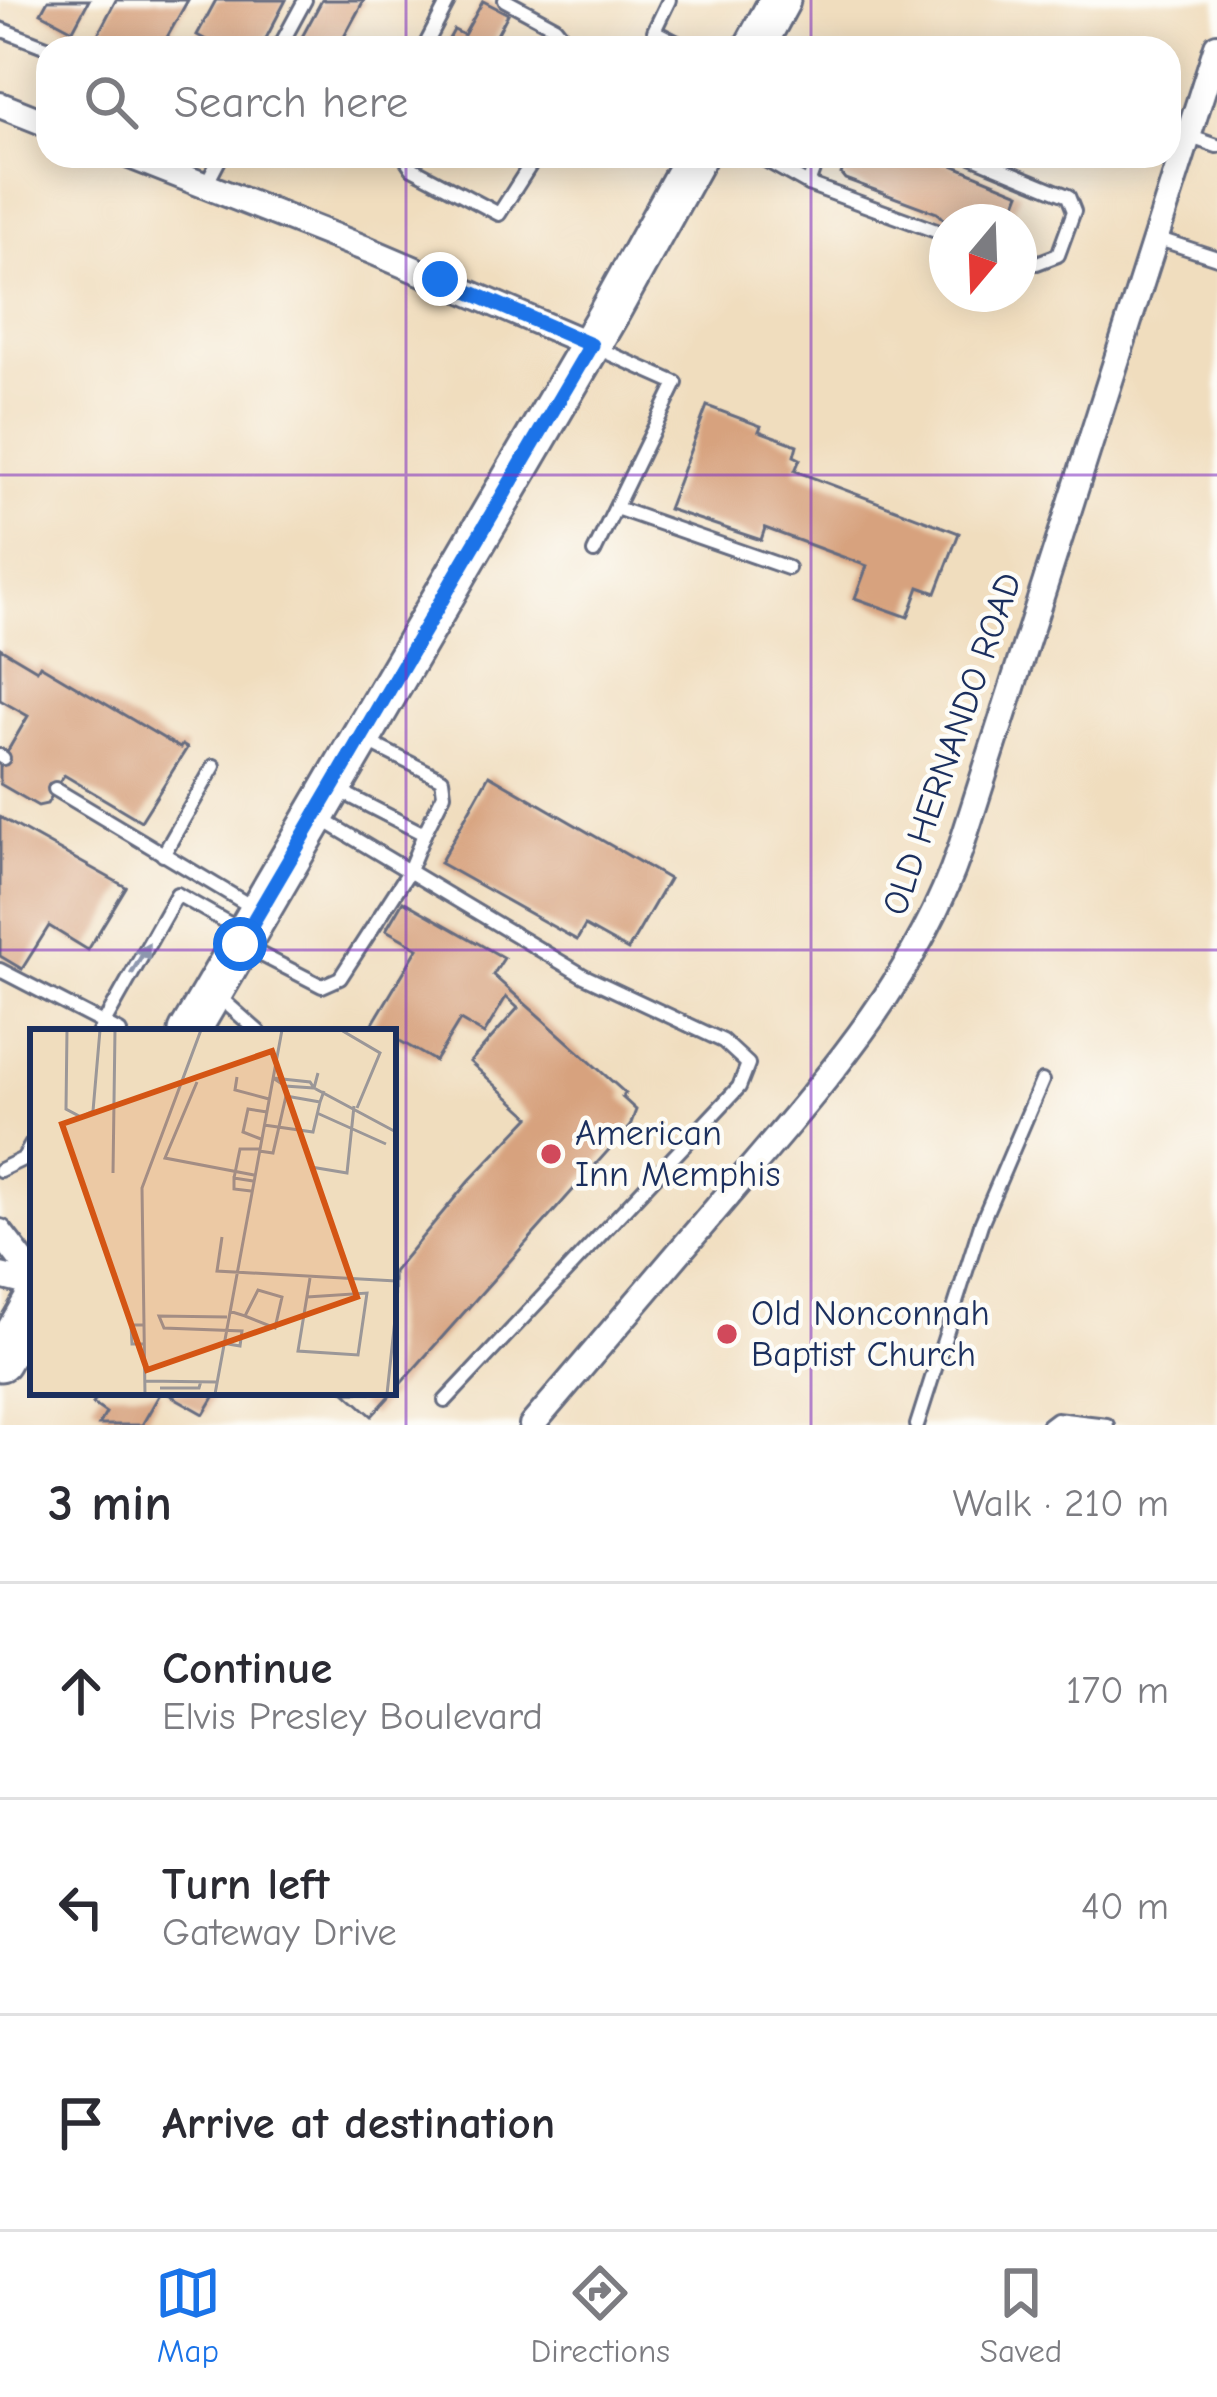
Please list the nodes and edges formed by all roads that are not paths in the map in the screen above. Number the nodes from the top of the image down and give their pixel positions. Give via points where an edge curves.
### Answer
1 (305, 0) edge
2 (448, 0) edge
3 (505, 0) edge
4 (669, 0) edge
5 (778, 0) edge
6 (0, 29) edge
7 (286, 36) edge
8 (430, 36) edge
9 (562, 36) edge
10 (664, 36) edge
11 (760, 36) edge
12 (36, 43) edge
13 (1217, 46) edge
14 (0, 105) edge
15 (36, 119) edge
16 (1188, 136) junction
17 (1217, 146) edge
18 (1181, 158) edge
19 (161, 168) edge
20 (215, 168) edge
21 (412, 168) edge
22 (528, 168) edge
23 (687, 168) edge
24 (779, 168) edge
25 (814, 168) edge
26 (999, 168) edge
27 (1178, 168) edge
28 (808, 184) junction
29 (206, 185) junction
30 (929, 228) edge
31 (1156, 238) junction
32 (1217, 258) edge
33 (1037, 263) edge
34 (591, 345) junction
35 (616, 508) junction
36 (594, 552) dead end
37 (788, 568) dead end
38 (359, 737) junction
39 (214, 766) dead end
40 (55, 790) dead end
41 (322, 800) junction
42 (424, 834) junction
43 (163, 855) junction
44 (408, 873) junction
45 (248, 929) junction
46 (0, 970) edge
47 (212, 991) junction
48 (101, 1028) edge
49 (191, 1029) edge
50 (256, 1029) edge
51 (1042, 1081) dead end
52 (30, 1147) edge
53 (0, 1170) edge
54 (0, 1232) edge
55 (30, 1271) edge
56 (0, 1276) edge
57 (30, 1283) edge
58 (30, 1308) edge
59 (0, 1361) edge
60 (445, 1401) dead end
61 (532, 1425) edge
62 (917, 1425) edge
63 (1048, 1425) edge
64 (1107, 1425) edge

1 - 7 lane
2 - 8 lane
3 - 9 lane
4 - 10 lane via 654,31
5 - 11 main road
6 - 12 lane
13 - 16 street, OLD HERNANDO ROAD
14 - 15 street
16 - 17 lane
16 - 18 street, OLD HERNANDO ROAD
19 - 29 street
20 - 29 lane
21 - 22 lane via 499,214
23 - 34 main road
24 - 28 lane
25 - 28 lane
26 - 33 lane via 1068,196 1073,211 1058,255
27 - 31 street, OLD HERNANDO ROAD
28 - 30 lane
29 - 34 street
31 - 32 lane
31 - 61 street, OLD HERNANDO ROAD via 960,850 917,949 822,1083
34 - 35 lane via 676,383
34 - 38 main road
35 - 36 lane
35 - 37 lane
38 - 41 main road
38 - 42 lane via 442,779 444,794
39 - 43 lane
40 - 43 lane
41 - 42 lane
41 - 44 lane
41 - 45 main road
42 - 44 lane
43 - 45 lane
44 - 45 lane via 340,978 322,986
44 - 60 lane via 584,976 723,1041 748,1064 739,1087
45 - 47 main road
48 -> 45 lane via 177,894
46 - 48 lane
47 - 49 main road
47 - 50 lane
51 - 62 lane via 981,1224
52 - 53 lane
54 - 55 street
56 - 57 street
58 - 59 main road
63 - 64 lane

